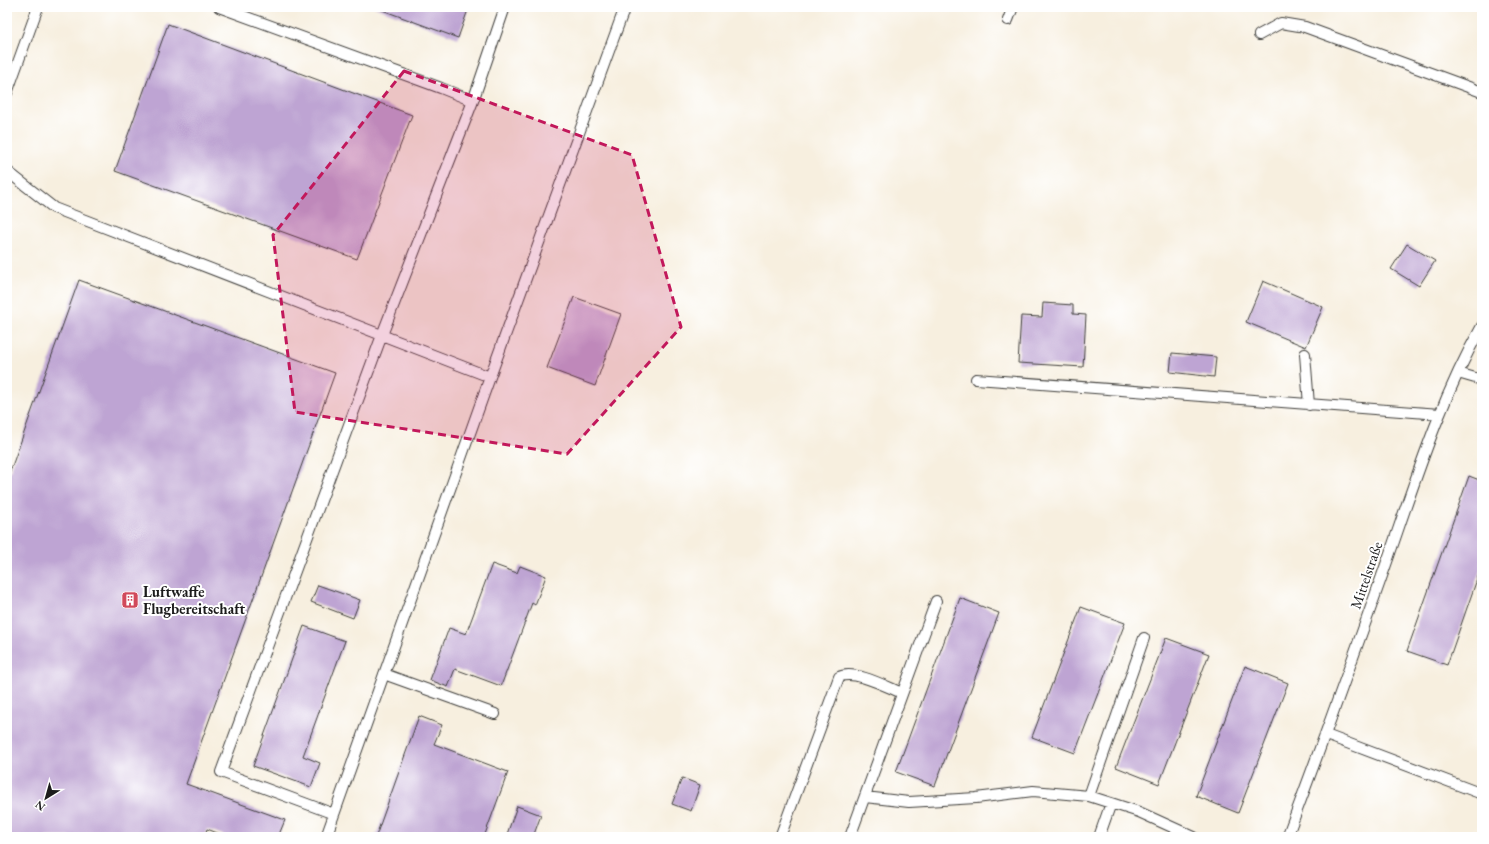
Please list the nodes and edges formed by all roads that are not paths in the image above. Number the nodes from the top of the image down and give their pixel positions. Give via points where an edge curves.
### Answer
1 (38, 7) edge
2 (219, 7) edge
3 (505, 7) edge
4 (625, 7) edge
5 (1013, 7) edge
6 (1008, 20) dead end
7 (1258, 35) dead end
8 (1482, 92) edge
9 (7, 93) edge
10 (472, 101) junction
11 (7, 171) edge
12 (1482, 326) edge
13 (382, 335) junction
14 (1305, 354) dead end
15 (1458, 373) junction
16 (490, 377) junction
17 (976, 379) dead end
18 (1482, 380) edge
19 (1308, 405) junction
20 (1440, 414) junction
21 (936, 601) dead end
22 (1144, 638) dead end
23 (384, 674) junction
24 (902, 693) junction
25 (495, 714) dead end
26 (1326, 735) junction
27 (1482, 794) edge
28 (1089, 796) junction
29 (865, 797) junction
30 (1111, 803) junction
31 (334, 814) junction
32 (326, 837) edge
33 (780, 837) edge
34 (850, 837) edge
35 (1099, 837) edge
36 (1194, 837) edge
37 (1287, 837) edge

1 - 9 lane
2 - 10 lane
3 - 10 lane
4 - 16 lane
5 - 6 lane
7 - 8 lane via 1281,23 1305,27
10 - 13 lane
11 - 13 lane via 54,208
12 - 15 lane, Mittelstraße
13 - 16 lane
13 - 31 lane via 221,772
14 - 19 lane
15 - 18 lane
15 - 20 lane, Mittelstraße
16 - 23 lane
17 - 19 lane
19 - 20 lane
20 - 26 lane, Mittelstraße
21 - 24 lane
22 - 28 lane
23 - 25 lane
23 - 31 lane
24 - 29 lane
24 - 33 lane via 855,675 845,674 839,677
26 - 27 lane
26 - 37 lane, Mittelstraße
28 - 29 lane via 1033,791 909,802
28 - 30 lane
29 - 34 lane
30 - 35 lane
30 - 36 lane via 1139,812
31 - 32 lane

